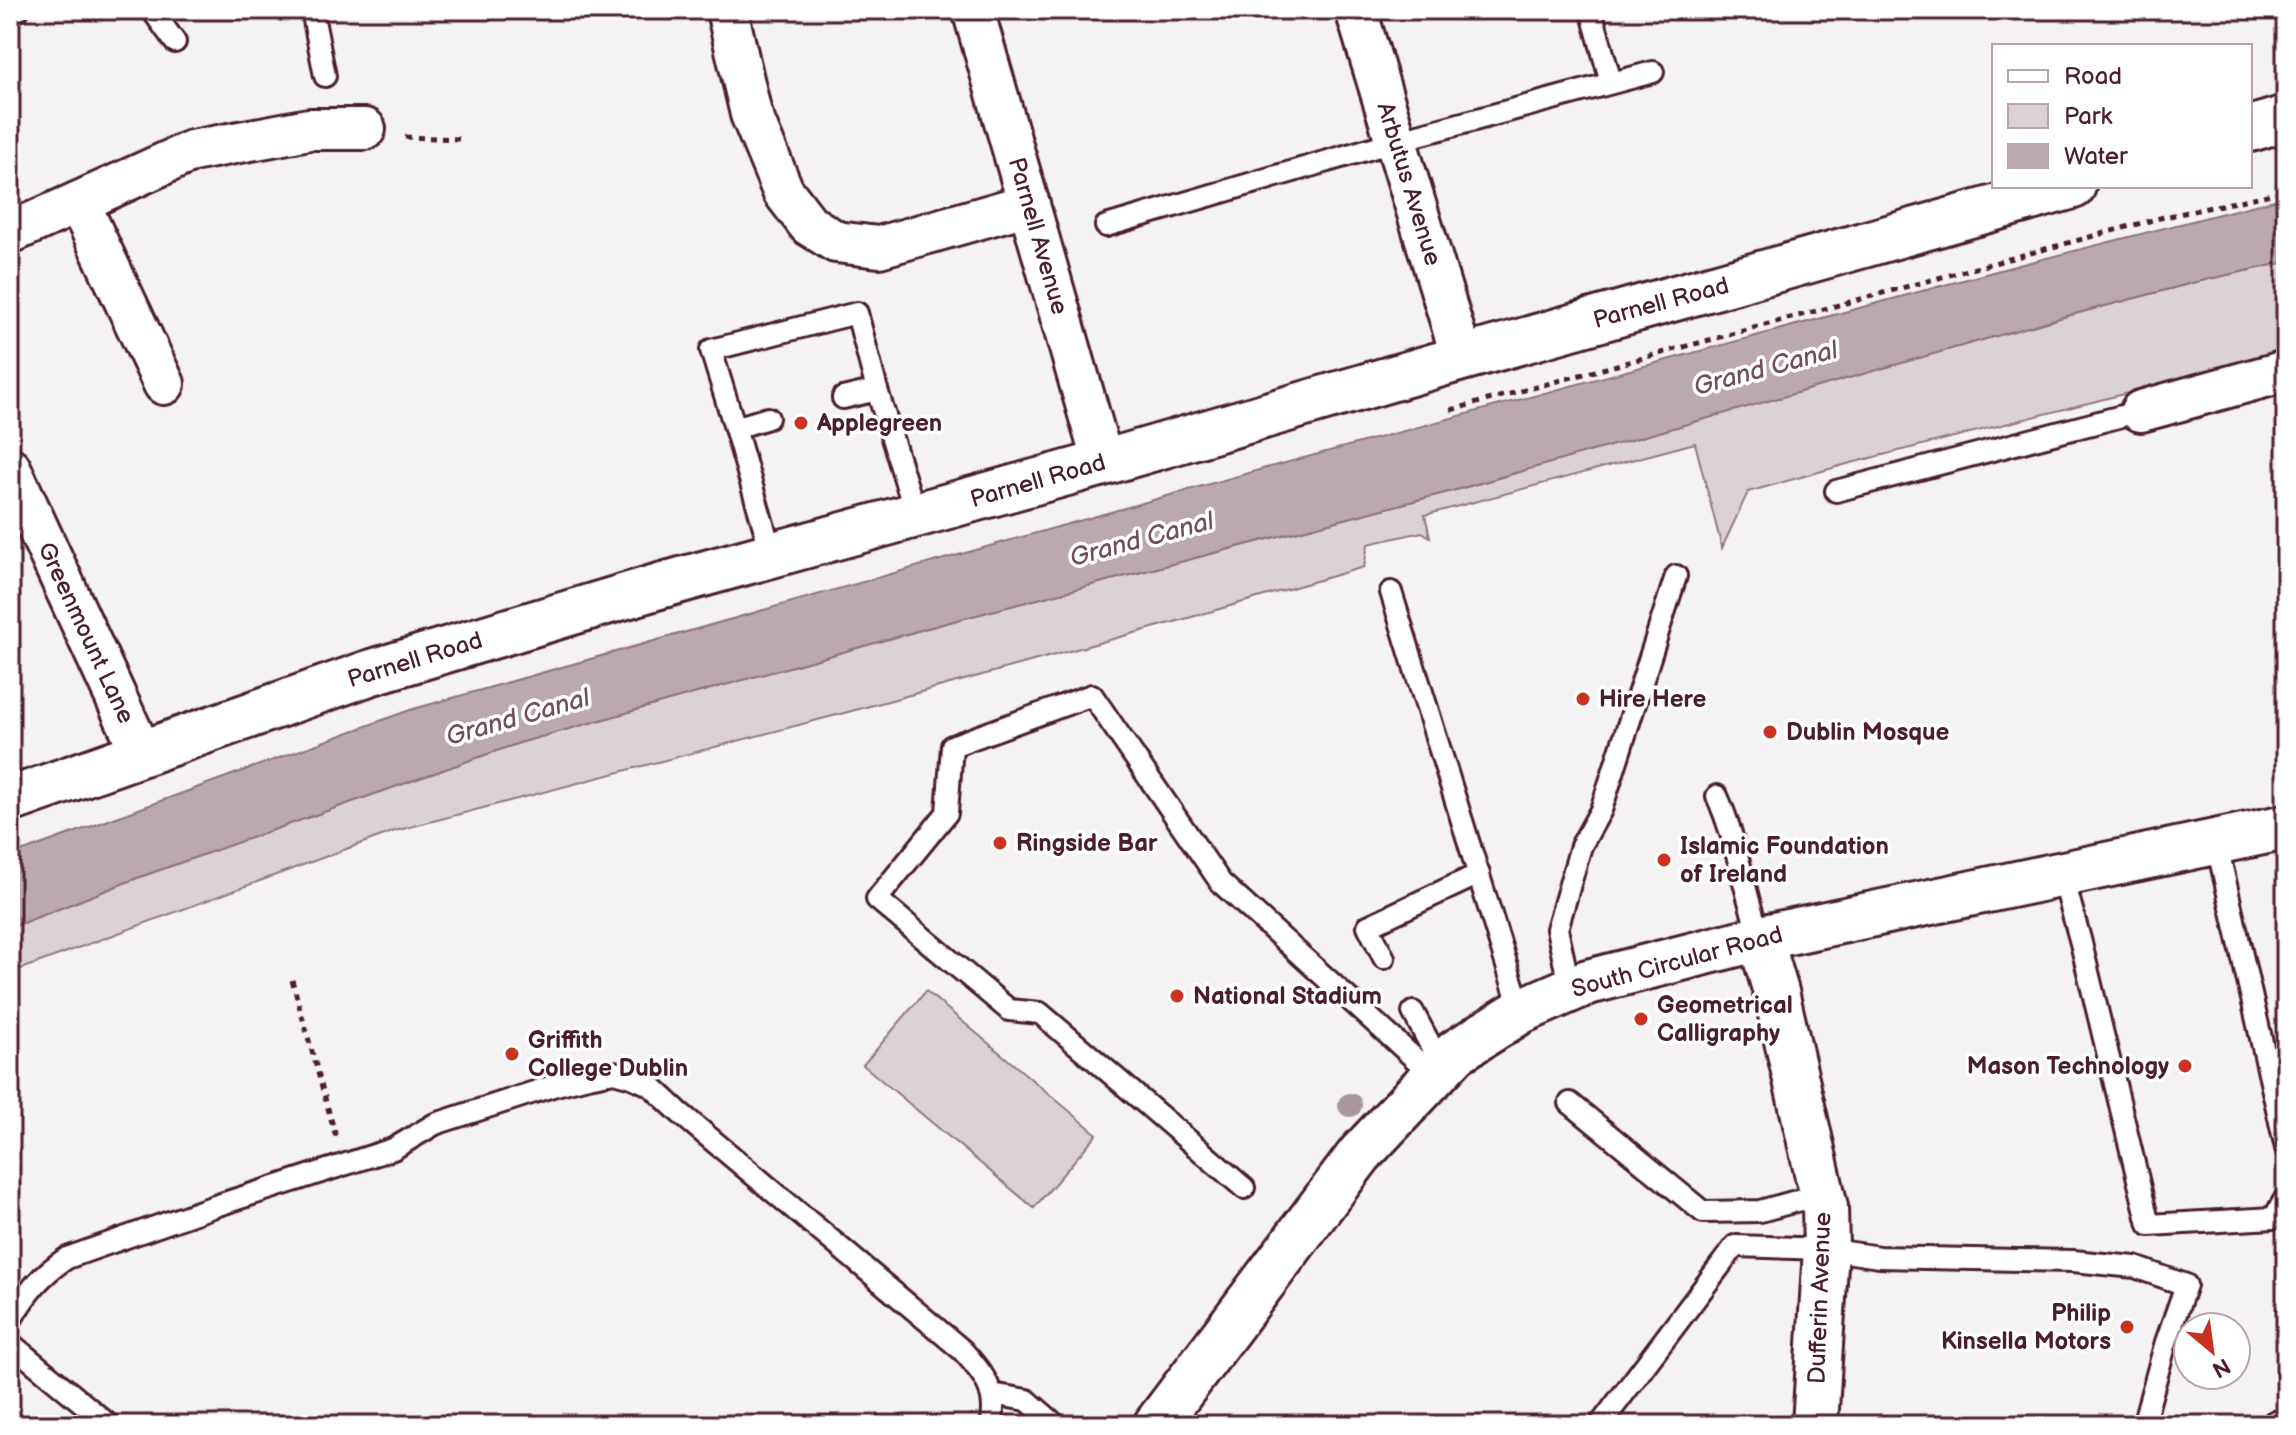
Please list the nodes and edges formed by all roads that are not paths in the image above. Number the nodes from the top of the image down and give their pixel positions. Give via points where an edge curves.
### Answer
1 (18, 10) edge
2 (152, 10) edge
3 (312, 10) edge
4 (727, 10) edge
5 (973, 10) edge
6 (1356, 10) edge
7 (1591, 10) edge
8 (10, 13) edge
9 (175, 42) dead end
10 (1653, 72) dead end
11 (325, 76) dead end
12 (1611, 82) junction
13 (2286, 118) edge
14 (2252, 128) edge
15 (365, 129) road end
16 (1396, 141) junction
17 (2066, 188) edge
18 (79, 203) junction
19 (1029, 204) junction
20 (1106, 226) dead end
21 (10, 233) edge
22 (1462, 358) junction
23 (2286, 371) edge
24 (164, 384) dead end
25 (877, 390) junction
26 (843, 398) dead end
27 (2141, 411) joint
28 (768, 418) dead end
29 (735, 428) junction
30 (1103, 463) junction
31 (10, 468) edge
32 (1836, 491) dead end
33 (916, 515) junction
34 (772, 555) junction
35 (1676, 576) dead end
36 (1391, 592) dead end
37 (142, 754) junction
38 (1717, 796) dead end
39 (10, 800) edge
40 (2286, 827) edge
41 (2216, 841) junction
42 (1479, 874) junction
43 (2062, 874) junction
44 (1760, 938) junction
45 (1384, 958) dead end
46 (1570, 989) junction
47 (1521, 1011) junction
48 (1413, 1012) dead end
49 (1438, 1071) junction
50 (1570, 1103) dead end
51 (2286, 1148) edge
52 (1244, 1188) dead end
53 (1822, 1194) junction
54 (2286, 1197) edge
55 (1826, 1249) junction
56 (10, 1321) edge
57 (10, 1343) edge
58 (991, 1394) junction
59 (109, 1425) edge
60 (991, 1425) edge
61 (1056, 1425) edge
62 (1156, 1425) edge
63 (1600, 1425) edge
64 (1815, 1425) edge
65 (2143, 1425) edge

1 - 8 lane
2 - 9 lane
3 - 11 lane
4 - 19 street via 751,114 783,191 809,225 836,242 879,247
5 - 19 street, Parnell Avenue
6 - 16 street, Arbutus Avenue
7 - 12 lane
10 - 12 lane
12 - 16 lane
13 - 14 main road
15 - 18 street via 309,129 192,151
16 - 20 lane
16 - 22 street, Arbutus Avenue
17 - 22 main road, Parnell Road
18 - 21 street
18 - 24 street
19 - 30 street, Parnell Avenue
22 - 30 main road, Parnell Road
23 - 27 street
25 - 26 lane
25 - 29 lane via 857,313 711,350
25 - 33 lane
27 - 32 lane
28 - 29 lane
29 - 34 lane
30 - 33 main road, Parnell Road
31 - 37 street, Greenmount Lane
33 - 34 main road, Parnell Road
34 - 37 main road, Parnell Road via 369,673
35 - 46 lane via 1557,929
36 - 42 lane
37 - 39 main road, Parnell Road
38 - 44 lane
40 - 41 main road, South Circular Road
41 - 43 main road, South Circular Road
41 - 51 lane
42 - 45 lane via 1368,926
42 - 47 lane
43 - 44 main road, South Circular Road
43 - 54 lane via 2149,1225 2274,1218
44 - 46 main road, South Circular Road
44 - 53 main road, Dufferin Avenue
46 - 47 main road, South Circular Road
47 - 49 main road, South Circular Road via 1456,1052
48 - 49 lane
49 - 52 lane via 1221,883 1092,695 952,746 947,813 877,899 1009,1010 1040,1013
49 - 62 main road, South Circular Road via 1360,1154
50 - 53 lane via 1703,1212 1760,1211
53 - 55 main road, Dufferin Avenue
55 - 63 lane via 1735,1246
55 - 64 main road, Dufferin Avenue
55 - 65 lane via 1879,1257 2135,1267 2186,1285
56 - 58 lane via 29,1289 67,1258 393,1149 435,1124 614,1072 650,1085 962,1350 983,1374
57 - 59 lane
58 - 60 lane
58 - 61 lane via 1027,1400

